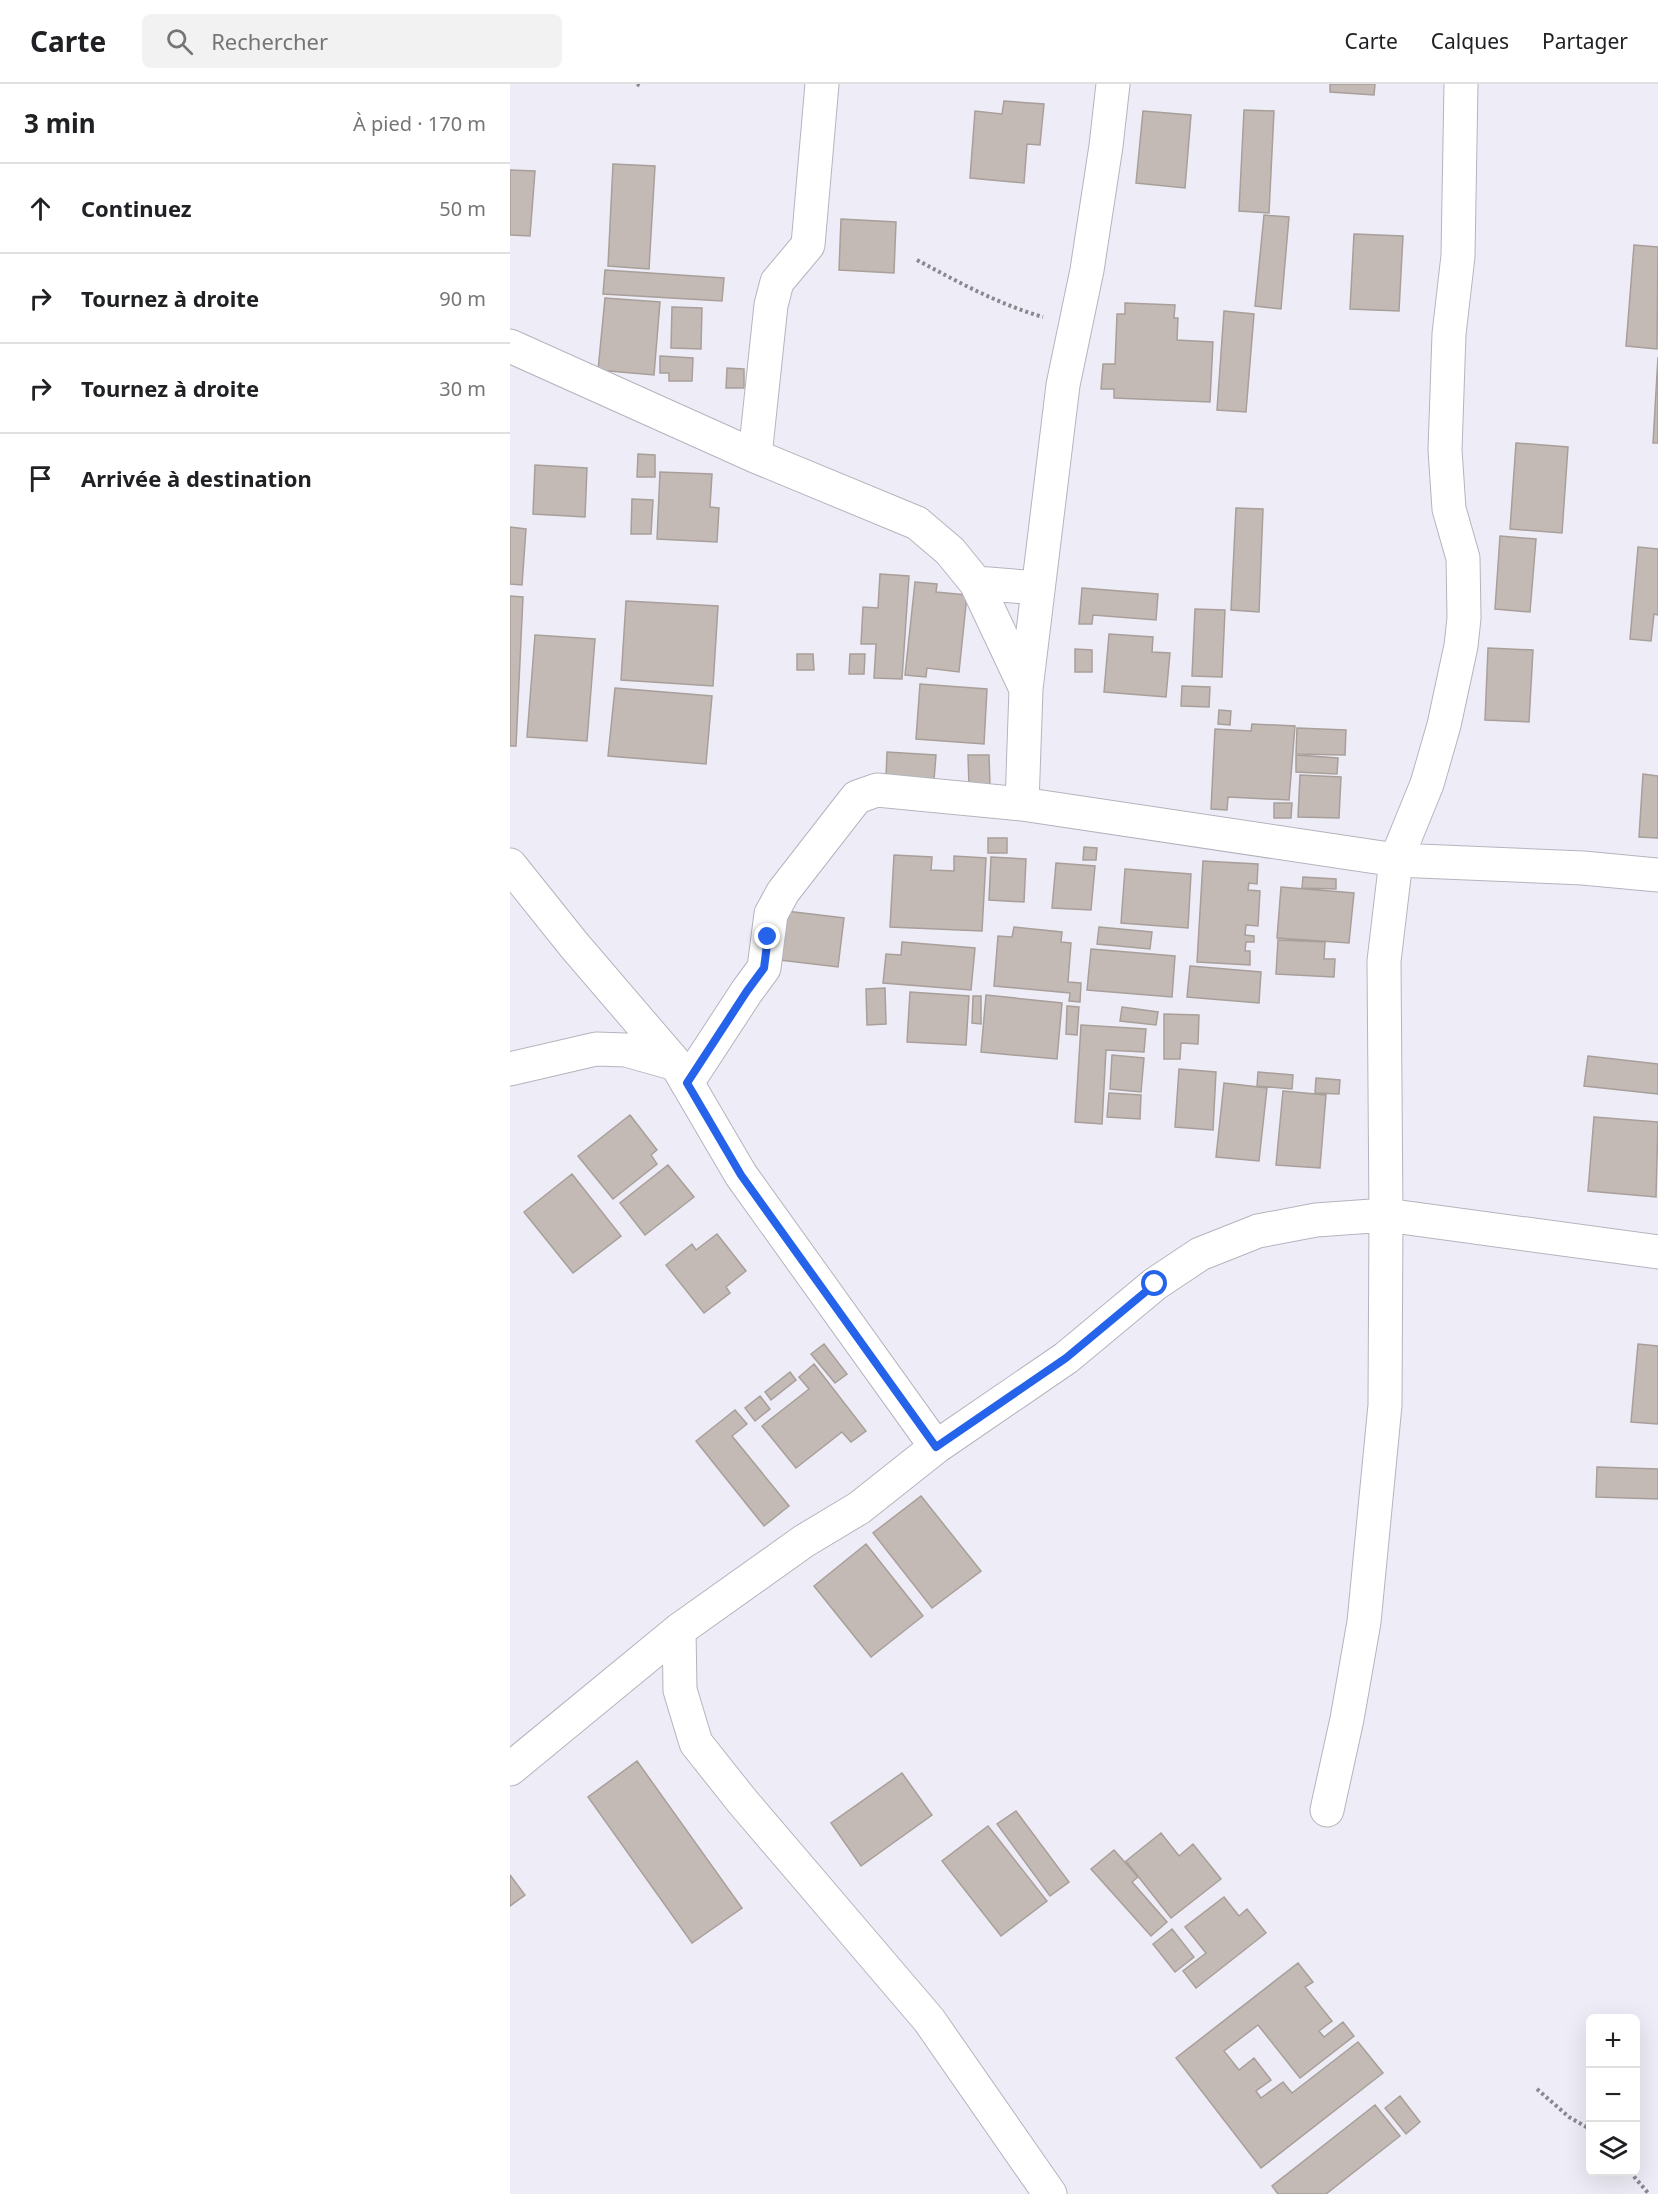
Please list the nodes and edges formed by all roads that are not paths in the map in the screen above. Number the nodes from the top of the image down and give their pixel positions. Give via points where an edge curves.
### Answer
1 (822, 84) edge
2 (1113, 84) edge
3 (1461, 84) edge
4 (510, 346) edge
5 (755, 456) junction
6 (976, 583) junction
7 (1038, 588) junction
8 (1026, 689) junction
9 (1022, 804) junction
10 (1396, 860) junction
11 (510, 866) edge
12 (1658, 875) edge
13 (510, 1069) edge
14 (682, 1073) junction
15 (1386, 1215) junction
16 (1658, 1252) edge
17 (936, 1447) junction
18 (678, 1630) junction
19 (510, 1769) edge
20 (1327, 1810) dead end
21 (1050, 2194) edge

1 - 5 street via 808,245 777,282 771,305
2 - 7 street via 1092,236 1063,385
3 - 10 street via 1458,256 1449,334 1445,450 1449,509 1462,558 1464,618 1444,725 1427,784
4 - 5 street
5 - 6 street via 917,523 950,551
6 - 7 street
6 - 8 street
7 - 8 street
8 - 9 street
9 - 10 street
9 - 14 street via 877,790 857,797 783,892 771,914 764,968
10 - 12 street
10 - 15 street via 1384,961
11 - 14 street
13 - 14 street via 596,1049 626,1050
14 - 17 street via 741,1175
15 - 16 street
15 - 17 street via 1316,1220 1258,1231 1200,1254 1155,1284 1066,1358
15 - 20 street via 1385,1405 1364,1622
17 - 18 street via 859,1508 804,1540
18 - 19 street
18 - 21 street via 680,1690 696,1743 929,2020

